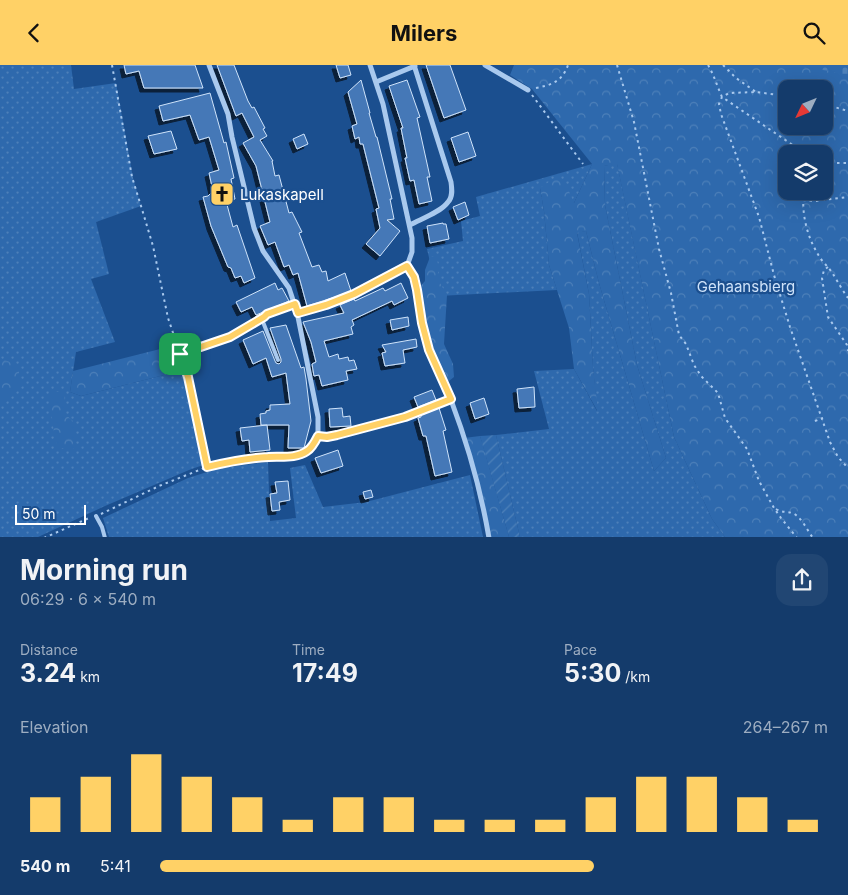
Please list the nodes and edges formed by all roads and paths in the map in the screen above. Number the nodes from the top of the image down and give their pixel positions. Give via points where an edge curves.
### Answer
1 (112, 65) edge
2 (209, 65) edge
3 (370, 65) edge
4 (485, 65) edge
5 (568, 65) edge
6 (617, 65) edge
7 (708, 65) edge
8 (723, 65) edge
9 (414, 66) edge
10 (376, 81) junction
11 (528, 89) junction
12 (756, 92) junction
13 (778, 95) edge
14 (722, 97) junction
15 (833, 107) edge
16 (848, 111) edge
17 (793, 145) edge
18 (833, 163) edge
19 (848, 163) edge
20 (583, 164) dead end
21 (848, 197) edge
22 (833, 198) edge
23 (802, 200) joint
24 (822, 200) edge
25 (410, 225) junction
26 (407, 266) junction
27 (828, 267) junction
28 (848, 298) edge
29 (295, 304) junction
30 (298, 313) junction
31 (264, 317) junction
32 (848, 351) edge
33 (180, 354) junction
34 (278, 360) dead end
35 (451, 399) junction
36 (822, 418) junction
37 (815, 421) dead end
38 (318, 436) junction
39 (267, 457) joint
40 (207, 467) junction
41 (848, 468) edge
42 (774, 508) junction
43 (96, 516) junction
44 (44, 537) edge
45 (105, 537) edge
46 (489, 537) edge
47 (796, 537) edge
48 (813, 537) edge

1 - 33 path via 132,177
2 - 29 street via 228,114 254,228 263,251
3 - 10 street
4 - 11 street
5 - 11 path via 560,78 550,85
6 - 42 path via 634,123 679,335 701,376 718,393 725,418 747,449
7 - 14 path
8 - 12 path
9 - 10 street
9 - 25 street via 452,183 452,193 441,209
10 - 25 street
11 - 20 path
12 - 13 path
12 - 14 path via 729,93
14 - 17 path
14 - 36 path via 719,104 721,114 759,217 790,327
15 - 16 path
18 - 19 path
21 - 22 path
23 - 24 path
23 - 27 path via 811,242
25 - 26 street via 412,252
26 - 30 street via 354,294
26 - 35 street via 414,277 429,350
27 - 28 path
27 - 32 path via 822,278 828,317
29 - 30 street
29 - 31 lane
30 - 38 street via 318,417
31 - 33 path via 230,337
31 - 34 lane
33 - 40 path
35 - 38 street via 395,420 337,435
35 - 46 street via 475,473
36 - 37 path
36 - 41 path via 830,442
38 - 39 street via 306,452
39 - 40 path
40 - 43 path
42 - 47 path
42 - 48 path via 799,518
43 - 44 path
43 - 45 lane

